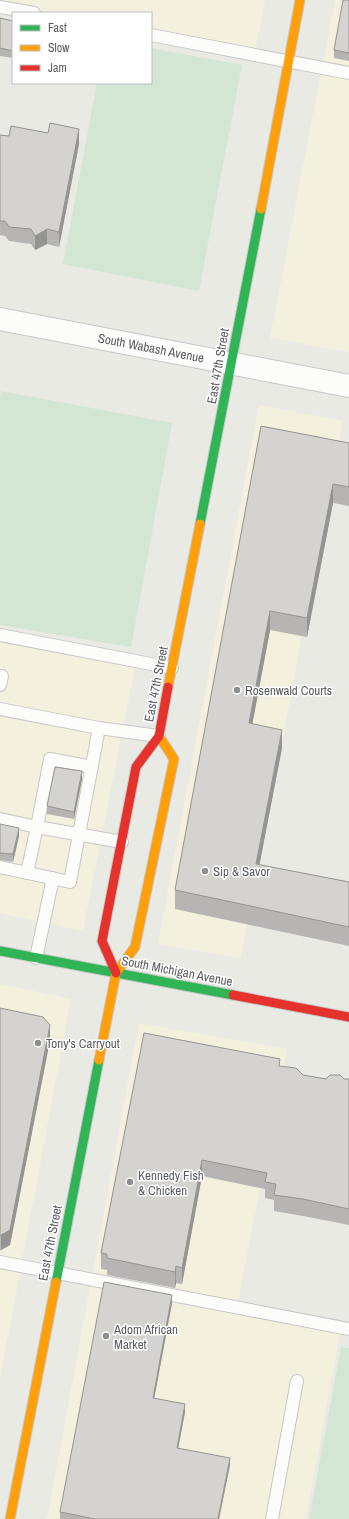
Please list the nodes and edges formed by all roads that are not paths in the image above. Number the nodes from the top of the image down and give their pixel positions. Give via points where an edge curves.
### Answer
1 (300, 0) edge
2 (0, 7) edge
3 (28, 12) edge
4 (152, 35) edge
5 (289, 62) junction
6 (349, 73) edge
7 (0, 319) edge
8 (232, 363) junction
9 (349, 386) edge
10 (0, 635) edge
11 (172, 668) junction
12 (0, 676) edge
13 (0, 684) edge
14 (0, 709) edge
15 (99, 728) junction
16 (159, 736) junction
17 (92, 767) junction
18 (0, 819) edge
19 (37, 827) junction
20 (79, 834) junction
21 (122, 842) junction
22 (0, 868) edge
23 (27, 873) junction
24 (53, 878) junction
25 (0, 951) edge
26 (36, 958) junction
27 (116, 973) junction
28 (349, 1017) edge
29 (0, 1262) edge
30 (57, 1273) junction
31 (349, 1330) edge
32 (297, 1381) dead end
33 (10, 1519) edge
34 (272, 1519) edge

1 - 5 main road, East 47th Street
2 - 3 lane
4 - 5 lane
5 - 6 lane
5 - 8 main road, East 47th Street
7 - 8 street, South Wabash Avenue
8 - 9 street, South Wabash Avenue
8 - 11 main road, East 47th Street
10 - 11 lane
11 - 16 main road, East 47th Street
12 - 13 lane
14 - 15 lane
15 - 16 lane
15 - 17 lane
16 - 21 main road, East 47th Street via 136,766
16 - 27 main road, East 47th Street via 174,759 135,947
17 - 19 lane via 50,759
17 - 20 lane
18 - 19 lane
19 - 20 lane
19 - 23 lane
20 - 21 lane
20 - 24 lane via 70,882
21 - 27 main road, East 47th Street via 102,941
22 - 23 lane
23 - 24 lane
24 - 26 lane
25 - 26 main road, South Michigan Avenue
26 - 27 main road, South Michigan Avenue
27 - 28 main road, South Michigan Avenue
27 - 30 main road, East 47th Street
29 - 30 lane
30 - 31 lane
30 - 33 main road, East 47th Street
32 - 34 lane

